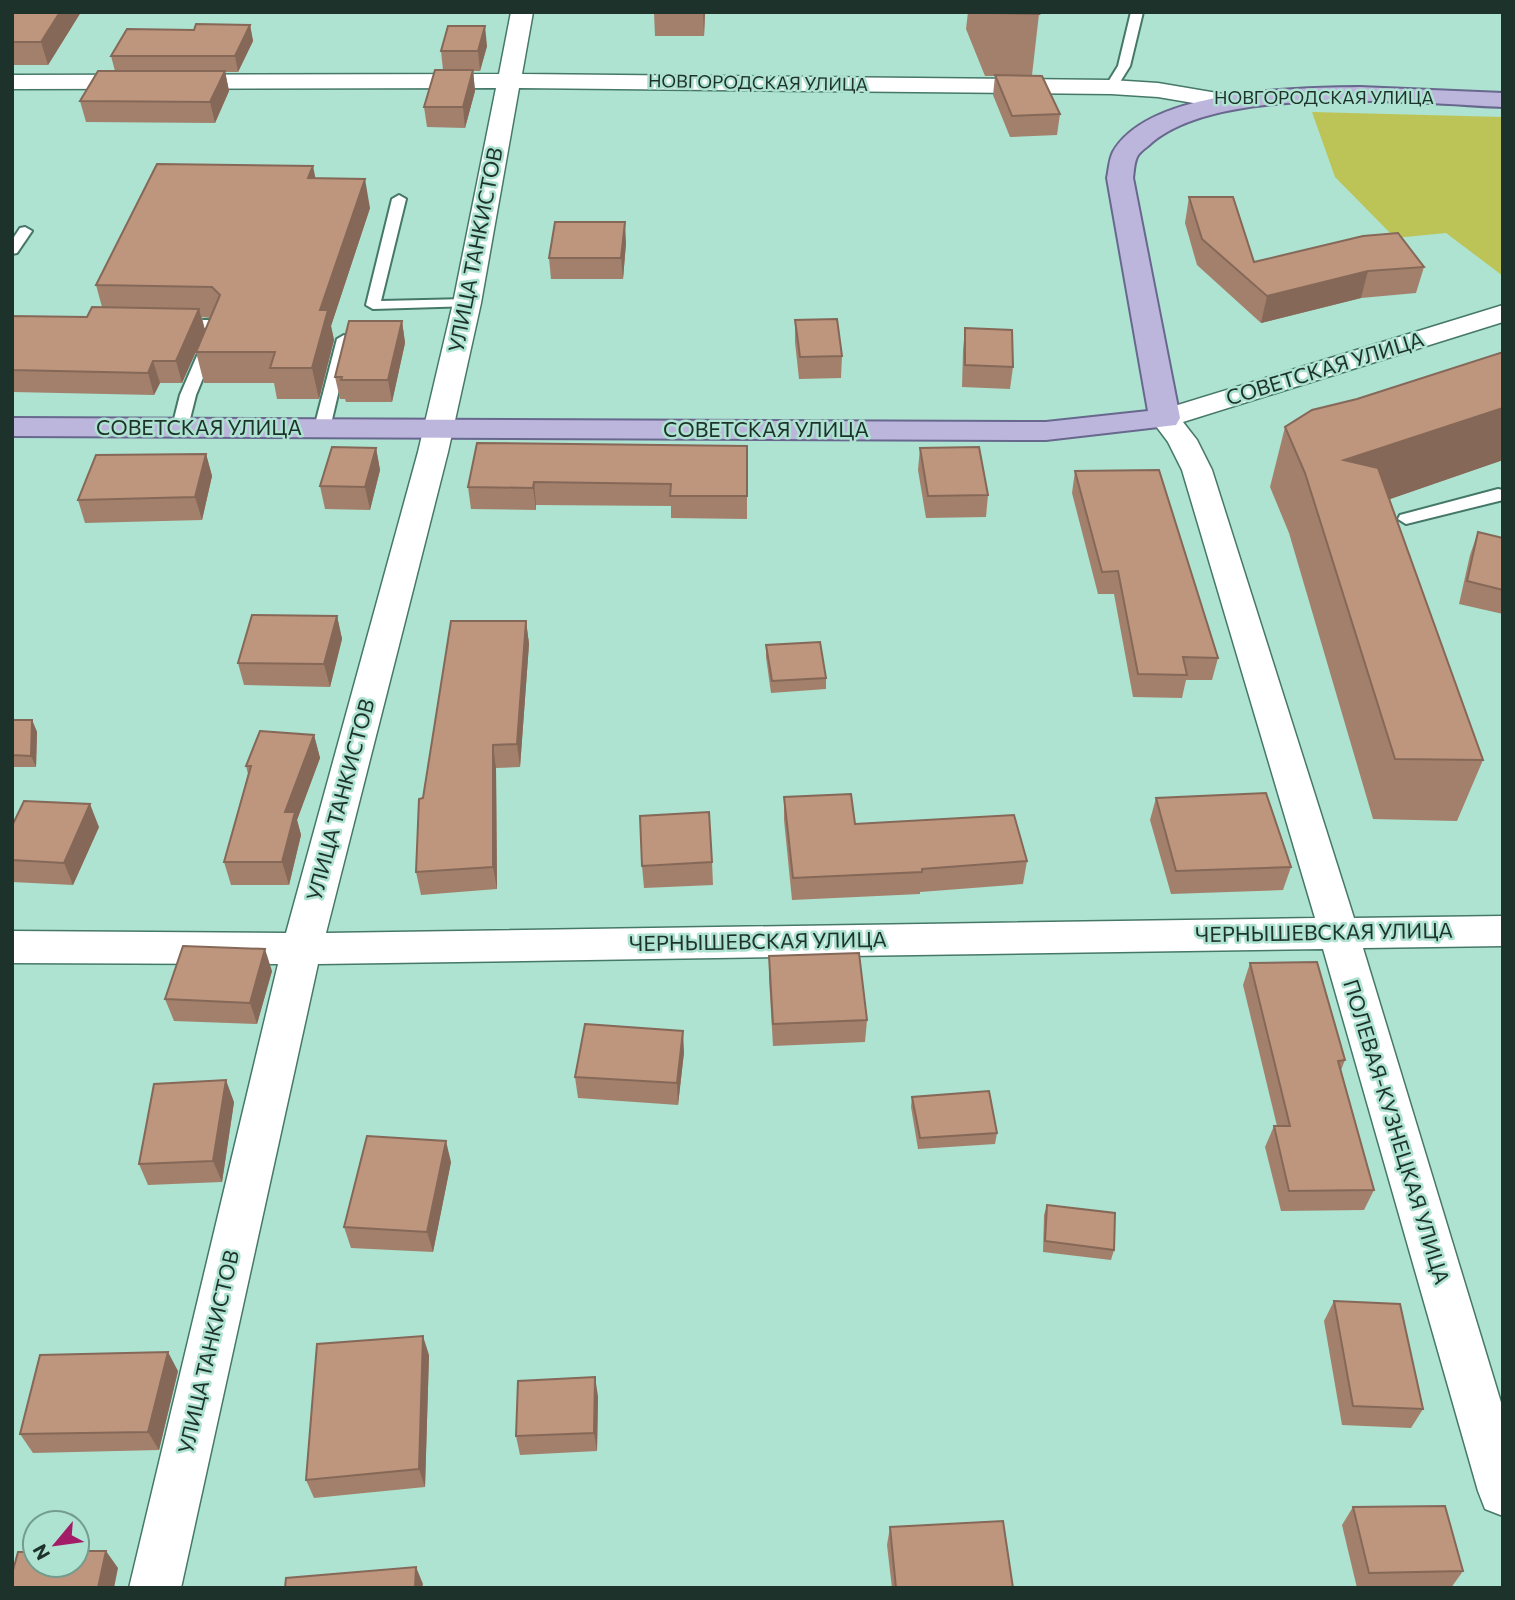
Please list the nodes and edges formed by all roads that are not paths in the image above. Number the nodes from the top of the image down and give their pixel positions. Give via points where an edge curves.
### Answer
1 (522, 12) edge
2 (1137, 12) edge
3 (510, 80) junction
4 (12, 82) edge
5 (1111, 87) junction
6 (1503, 93) edge
7 (1476, 99) junction
8 (1503, 100) edge
9 (1229, 102) junction
10 (399, 199) dead end
11 (25, 231) dead end
12 (12, 250) edge
13 (467, 303) junction
14 (1503, 313) edge
15 (163, 323) edge
16 (344, 339) edge
17 (1165, 418) junction
18 (12, 427) edge
19 (180, 428) junction
20 (322, 428) junction
21 (438, 428) junction
22 (1501, 493) edge
23 (1406, 519) dead end
24 (1503, 930) edge
25 (1339, 932) junction
26 (12, 947) edge
27 (302, 949) junction
28 (1503, 1491) edge
29 (155, 1588) edge

1 - 3 street, УЛИЦА ТАНКИСТОВ
2 - 5 lane via 1124,66
3 - 4 street, НОВГОРОДСКАЯ УЛИЦА
3 - 5 street, НОВГОРОДСКАЯ УЛИЦА
3 - 13 street, УЛИЦА ТАНКИСТОВ
5 - 9 street, НОВГОРОДСКАЯ УЛИЦА
6 - 7 main road
7 - 8 main road, НОВГОРОДСКАЯ УЛИЦА
7 - 9 main road, НОВГОРОДСКАЯ УЛИЦА via 1360,96
9 - 17 main road via 1187,112 1142,135 1125,153 1120,178
10 - 13 lane via 373,304
11 - 12 lane
13 - 21 street, УЛИЦА ТАНКИСТОВ
14 - 17 street, СОВЕТСКАЯ УЛИЦА
15 - 19 lane via 218,324 188,395
16 - 20 lane
17 - 21 main road, СОВЕТСКАЯ УЛИЦА via 1046,431
17 - 25 street, ПОЛЕВАЯ-КУЗНЕЦКАЯ УЛИЦА via 1197,470
18 - 19 main road, СОВЕТСКАЯ УЛИЦА
19 - 20 main road, СОВЕТСКАЯ УЛИЦА
20 - 21 main road, СОВЕТСКАЯ УЛИЦА
21 - 27 street, УЛИЦА ТАНКИСТОВ
22 - 23 lane
24 - 25 street, ЧЕРНЫШЕВСКАЯ УЛИЦА
25 - 27 street, ЧЕРНЫШЕВСКАЯ УЛИЦА
25 - 28 street, ПОЛЕВАЯ-КУЗНЕЦКАЯ УЛИЦА
26 - 27 street, ЧЕРНЫШЕВСКАЯ УЛИЦА
27 - 29 street, УЛИЦА ТАНКИСТОВ

